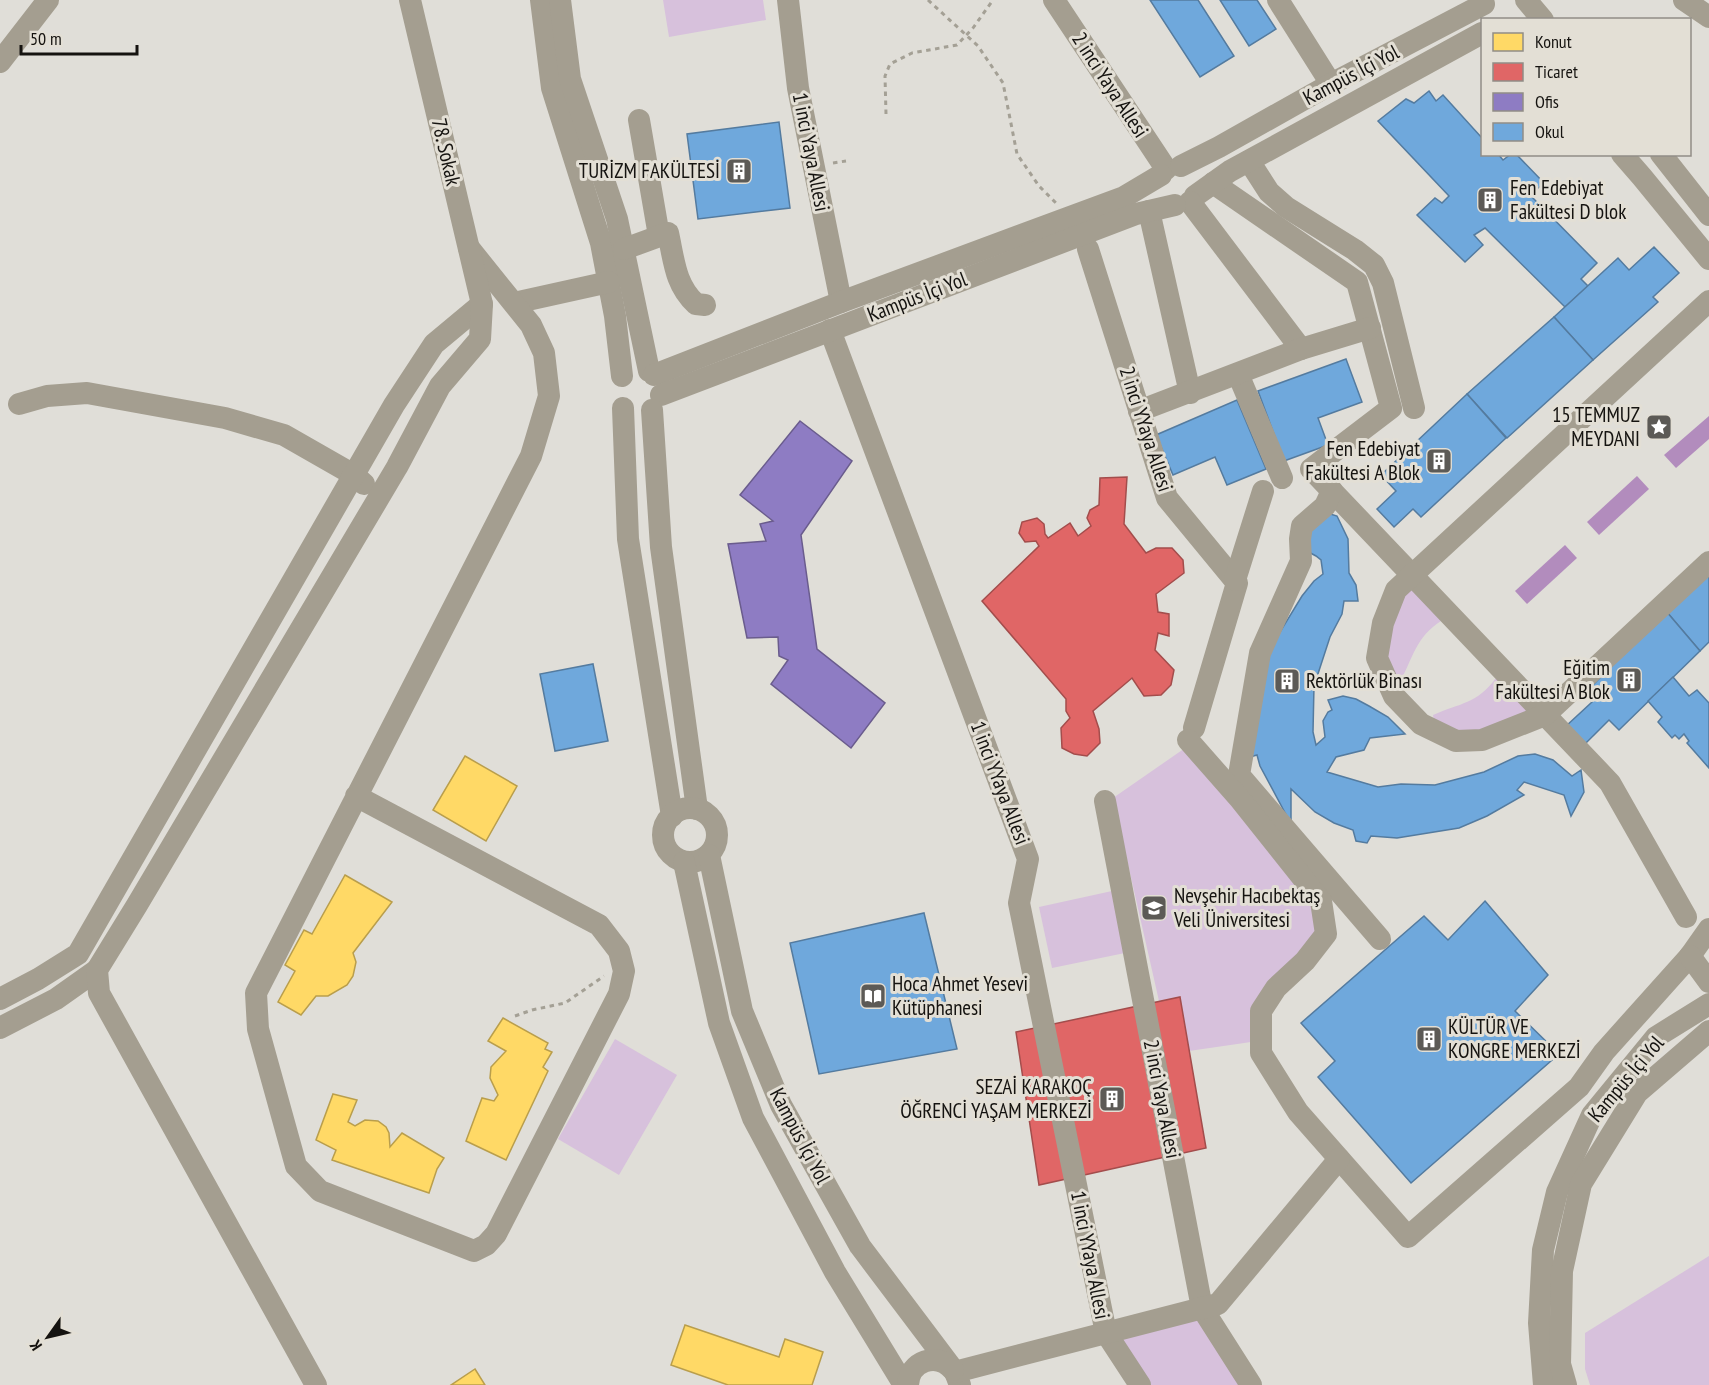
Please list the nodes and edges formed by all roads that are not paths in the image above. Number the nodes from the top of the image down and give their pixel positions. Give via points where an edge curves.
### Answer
1 (48, 0) edge
2 (410, 0) edge
3 (541, 0) edge
4 (560, 0) edge
5 (788, 0) edge
6 (1054, 0) edge
7 (1278, 0) edge
8 (1524, 0) edge
9 (1684, 0) edge
10 (1485, 6) edge
11 (1709, 17) edge
12 (1517, 18) edge
13 (1541, 18) edge
14 (1481, 34) edge
15 (0, 62) edge
16 (1331, 84) junction
17 (639, 120) dead end
18 (1624, 156) edge
19 (1663, 156) edge
20 (1249, 161) junction
21 (1169, 170) junction
22 (1193, 197) junction
23 (1149, 211) junction
24 (1709, 215) edge
25 (659, 236) junction
26 (469, 248) junction
27 (624, 249) junction
28 (1088, 249) dead end
29 (1030, 253) junction
30 (1709, 259) edge
31 (609, 282) junction
32 (1709, 301) edge
33 (841, 302) junction
34 (514, 303) junction
35 (482, 304) junction
36 (705, 304) dead end
37 (1370, 328) junction
38 (830, 330) junction
39 (1300, 349) junction
40 (1238, 374) junction
41 (622, 376) junction
42 (654, 388) junction
43 (1190, 393) junction
44 (19, 404) dead end
45 (623, 408) junction
46 (1414, 408) dead end
47 (1139, 411) junction
48 (1311, 469) junction
49 (354, 475) junction
50 (1273, 483) junction
51 (1332, 491) junction
52 (380, 496) junction
53 (1709, 562) edge
54 (1412, 575) junction
55 (1235, 580) junction
56 (1545, 715) junction
57 (1214, 747) dead end
58 (1239, 775) junction
59 (356, 796) junction
60 (1105, 801) dead end
61 (698, 809) junction
62 (672, 816) junction
63 (709, 855) junction
64 (684, 862) junction
65 (1686, 917) dead end
66 (1709, 929) edge
67 (1380, 939) dead end
68 (1700, 960) edge
69 (97, 970) junction
70 (1709, 982) edge
71 (0, 999) edge
72 (1709, 1004) edge
73 (0, 1028) edge
74 (1709, 1031) edge
75 (1339, 1159) junction
76 (1202, 1308) junction
77 (1106, 1333) junction
78 (958, 1381) edge
79 (316, 1385) edge
80 (906, 1385) edge
81 (1140, 1385) edge
82 (1251, 1385) edge
83 (1544, 1385) edge
84 (1566, 1385) edge

1 - 15 street
2 - 26 street, 78. Sokak
3 - 31 street via 552,88 601,243
4 - 27 street via 570,79
5 - 33 street, 1 inci Yaya Allesi via 798,88
6 - 21 street, 2 inci Yaya Allesi
7 - 16 street
8 - 12 street
8 - 13 street
9 - 11 street
10 - 16 street, Kampüs İçi Yol
14 - 20 street, Kampüs İçi Yol
16 - 21 street, Kampüs İçi Yol via 1219,147
17 - 25 street
18 - 30 street
19 - 24 street
20 - 22 street, Kampüs İçi Yol
20 - 46 street via 1269,192 1286,207 1374,265 1383,283
21 - 22 street via 1188,168 1194,174 1198,189
21 - 22 street via 1158,183 1162,198 1168,203
21 - 29 street, Kampüs İçi Yol via 1124,197 1070,218
22 - 23 street, Kampüs İçi Yol
22 - 37 street via 1357,282
22 - 39 street
23 - 29 street, Kampüs İçi Yol
23 - 43 street
25 - 27 street
25 - 36 street via 668,233 682,289 696,304
26 - 34 street
26 - 35 street, 78. Sokak
27 - 42 street
28 - 47 street, 2 inci YYaya Allesi
29 - 33 street, Kampüs İçi Yol
29 - 38 street, Kampüs İçi Yol via 934,301
31 - 34 street
31 - 41 street
32 - 54 street
33 - 42 street, Kampüs İçi Yol
34 - 59 street via 531,325 544,353 548,385 549,396 531,456
35 - 49 street via 434,345
35 - 52 street, 78. Sokak via 480,339 440,386
37 - 39 street
37 - 48 street via 1391,408
38 - 42 street, Kampüs İçi Yol
38 - 77 street, 1 inci YYaya Allesi via 1028,859 1019,903
39 - 40 street
40 - 43 street
40 - 50 street
41 - 42 street via 638,368
41 - 45 street via 616,392
42 - 45 street via 639,414
42 - 61 street via 661,547
43 - 47 street
44 - 49 street via 47,396 87,393 225,418 284,435
45 - 62 street via 628,539
47 - 55 street, 2 inci YYaya Allesi via 1167,498
48 - 50 street
48 - 51 street
49 - 52 street
49 - 71 street via 78,954
50 - 55 street
51 - 54 street
51 - 58 street via 1325,506 1302,526 1301,561 1260,653
52 - 69 street, 78. Sokak
53 - 56 street
54 - 56 street
54 - 56 street via 1396,590 1383,623 1377,658 1394,696 1421,724 1456,741 1482,740
55 - 75 street via 1191,734 1321,901 1326,934 1276,988 1261,1011 1261,1053 1298,1112
56 - 65 street via 1610,783
57 - 58 street
58 - 67 street
59 - 59 street via 256,993 258,1029 296,1166 320,1191 474,1251 496,1234 619,994 624,971 619,951 599,926
60 - 76 street, 2 inci Yaya Allesi
61 - 62 street via 679,810
61 - 63 street via 712,820 716,829 717,838
62 - 64 street via 666,823 664,842 668,851
63 - 64 street
63 - 78 street, Kampüs İçi Yol via 742,1011 781,1105 860,1246
64 - 80 street, Kampüs İçi Yol via 719,1023 753,1118 835,1272
66 - 68 street
68 - 70 street
68 - 75 street via 1604,1052 1579,1087 1408,1237
69 - 73 street via 56,999
69 - 79 street via 99,993
72 - 83 street, Kampüs İçi Yol via 1656,1037 1592,1115 1557,1192 1543,1250 1539,1323
74 - 84 street, Kampüs İçi Yol via 1637,1093 1581,1184 1562,1271 1560,1364
75 - 76 street via 1218,1304
76 - 77 street
76 - 82 street, 2 inci Yaya Allesi
77 - 78 street
77 - 81 street, 1 inci YYaya Allesi
78 - 80 street via 950,1366 935,1359 915,1367

